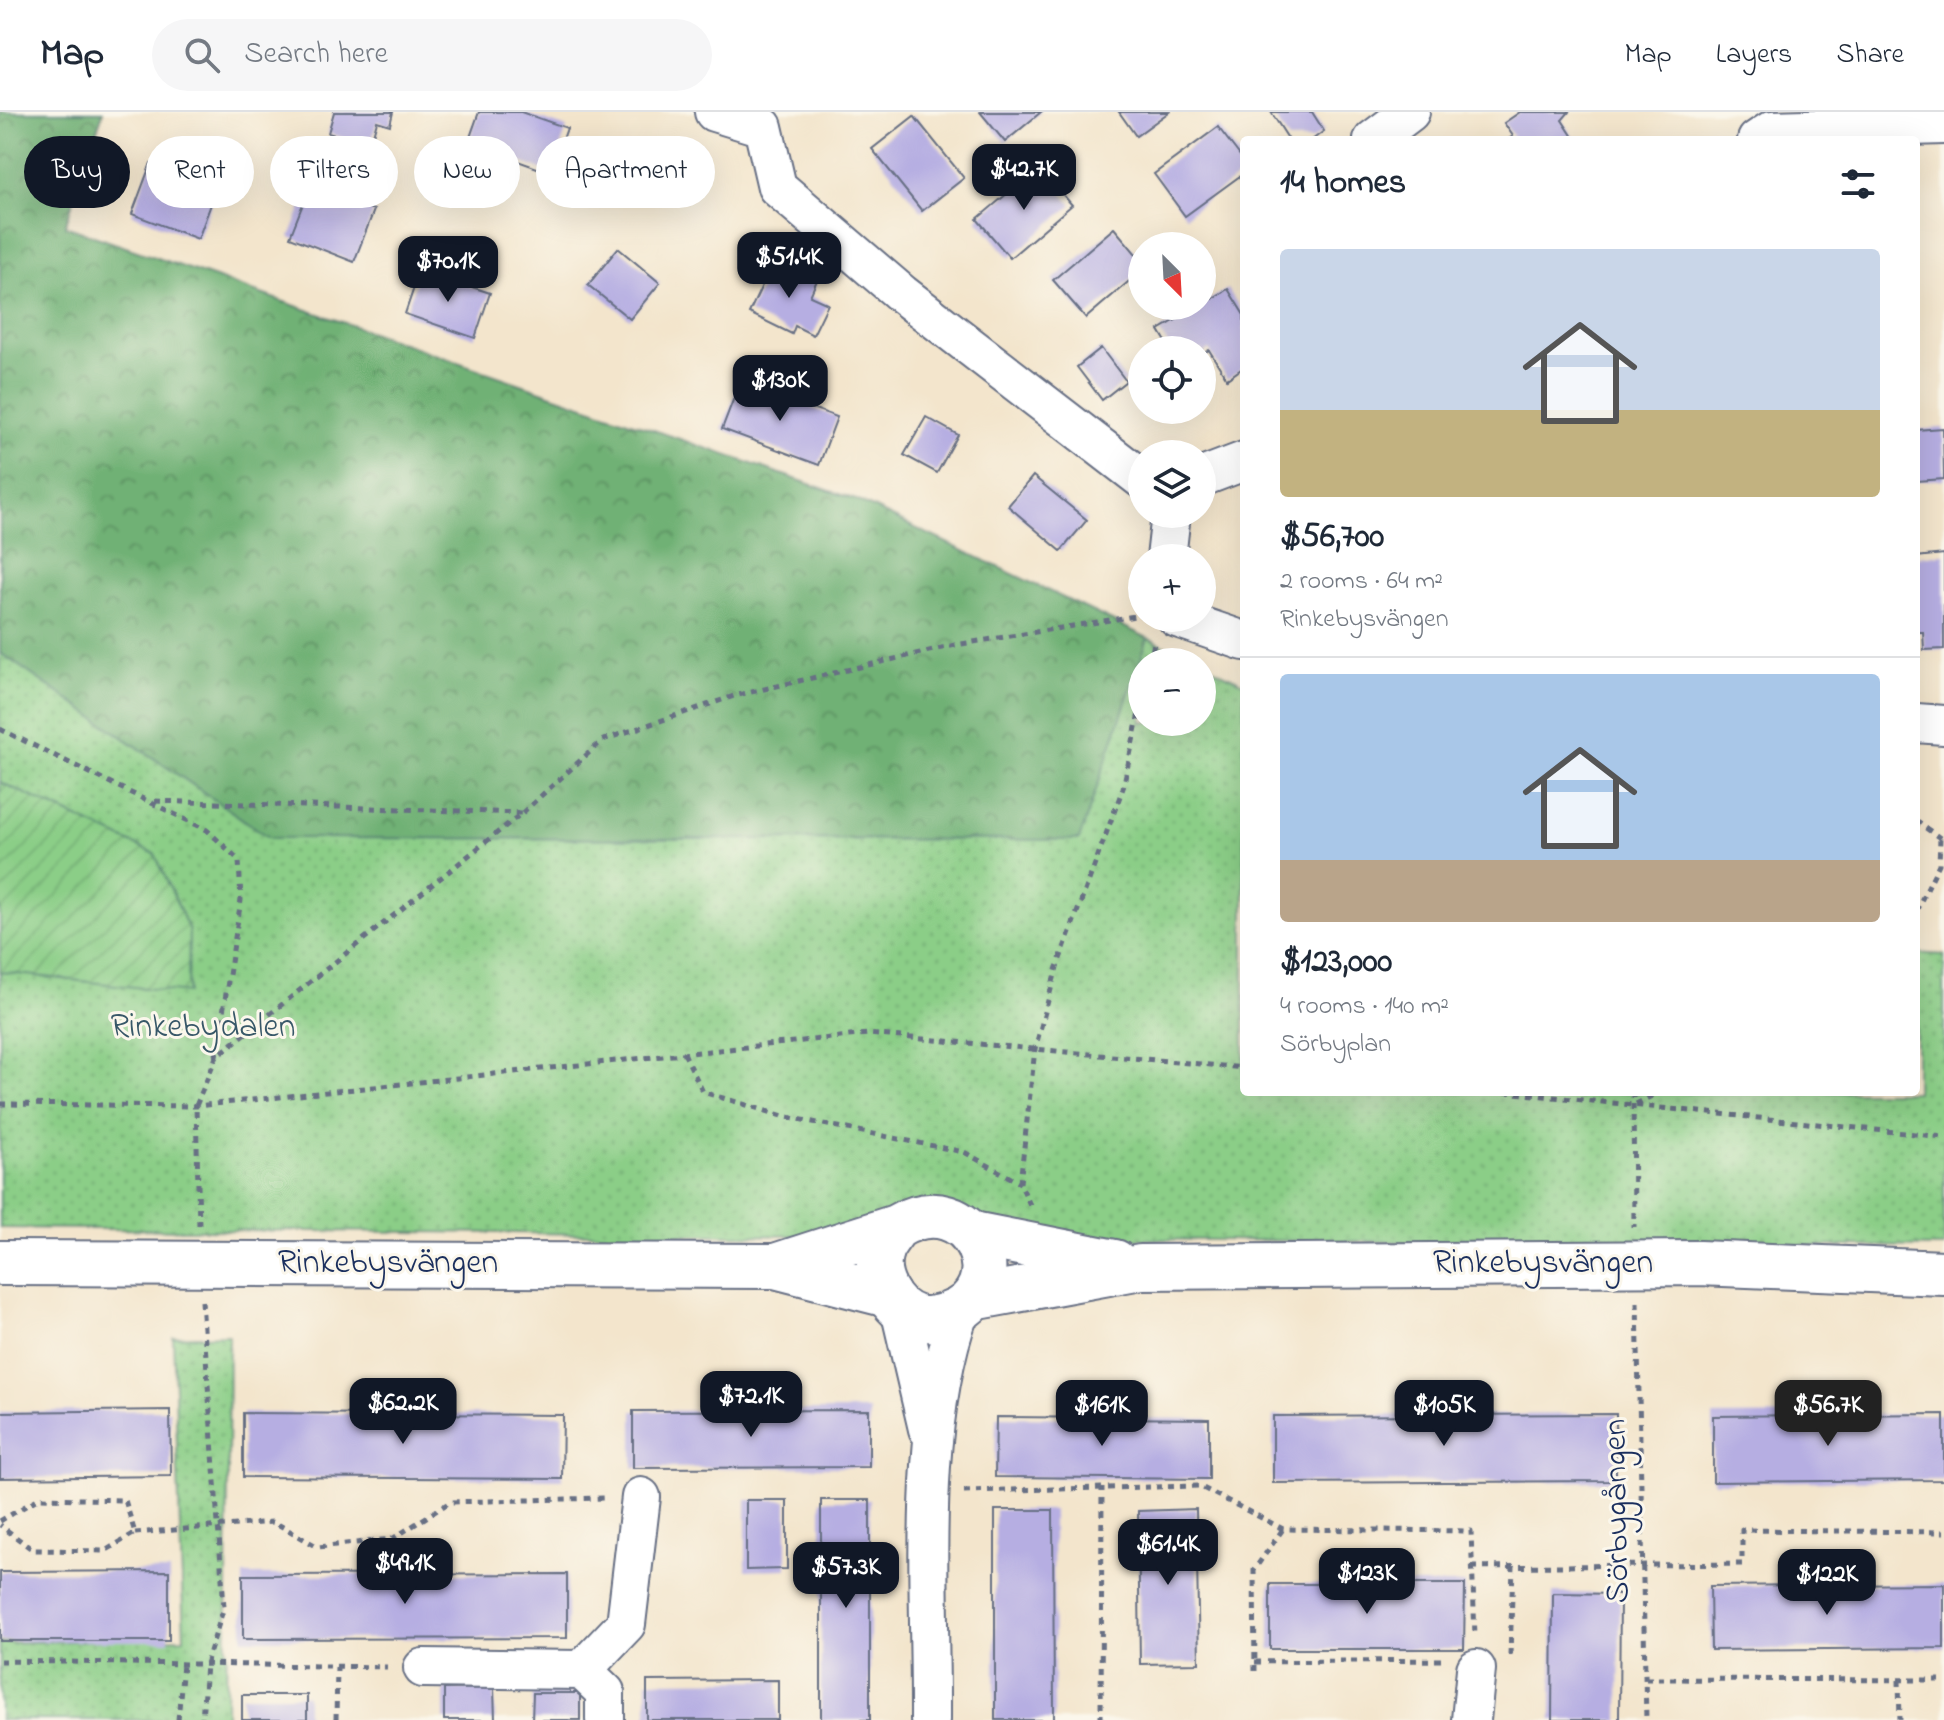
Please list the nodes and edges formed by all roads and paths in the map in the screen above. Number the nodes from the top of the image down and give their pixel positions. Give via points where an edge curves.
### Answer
1 (714, 112) edge
2 (1410, 112) edge
3 (776, 120) edge
4 (1944, 125) edge
5 (1763, 127) edge
6 (1378, 136) edge
7 (1240, 463) edge
8 (1128, 468) edge
9 (1216, 472) edge
10 (1128, 617) edge
11 (1216, 631) edge
12 (1240, 640) edge
13 (1920, 723) edge
14 (1944, 725) edge
15 (0, 729) edge
16 (1134, 736) edge
17 (153, 801) junction
18 (522, 813) junction
19 (1920, 824) edge
20 (1942, 838) edge
21 (1920, 903) edge
22 (1035, 1049) junction
23 (684, 1053) junction
24 (216, 1057) junction
25 (1240, 1068) edge
26 (1548, 1096) edge
27 (1634, 1096) edge
28 (1652, 1096) edge
29 (0, 1104) edge
30 (1635, 1104) junction
31 (196, 1106) junction
32 (1944, 1137) edge
33 (1020, 1183) junction
34 (1032, 1209) dead end
35 (199, 1227) dead end
36 (896, 1227) junction
37 (1634, 1228) dead end
38 (973, 1234) junction
39 (0, 1263) edge
40 (775, 1266) junction
41 (1141, 1267) junction
42 (1944, 1273) edge
43 (201, 1298) dead end
44 (1637, 1301) dead end
45 (894, 1302) junction
46 (967, 1304) junction
47 (931, 1443) junction
48 (1102, 1488) junction
49 (931, 1491) junction
50 (641, 1497) joint
51 (0, 1523) edge
52 (218, 1527) junction
53 (1283, 1529) junction
54 (1944, 1532) edge
55 (135, 1533) junction
56 (1643, 1565) junction
57 (1513, 1566) junction
58 (1472, 1567) junction
59 (0, 1661) edge
60 (1255, 1662) junction
61 (1487, 1662) junction
62 (183, 1664) junction
63 (206, 1664) junction
64 (337, 1667) junction
65 (423, 1668) joint
66 (582, 1670) junction
67 (1255, 1671) dead end
68 (1646, 1679) junction
69 (1899, 1680) junction
70 (1944, 1680) edge
71 (178, 1720) edge
72 (202, 1720) edge
73 (336, 1720) edge
74 (605, 1720) edge
75 (930, 1720) edge
76 (1101, 1720) edge
77 (1471, 1720) edge
78 (1646, 1720) edge
79 (1900, 1720) edge

1 - 3 street
2 - 6 street
3 - 8 street via 777,187 902,294
4 - 5 street
7 - 9 street
10 - 18 path via 955,645 734,696 603,740
11 - 12 street
13 - 14 street
15 - 17 path
16 - 22 path via 1123,788 1057,967
17 - 18 path
17 - 24 path via 207,830 239,860 241,900
18 - 24 path
19 - 20 path
20 - 21 path via 1939,864
22 - 23 path via 868,1034
22 - 25 path
22 - 33 path
23 - 31 path
23 - 33 path via 703,1092 783,1116 964,1152
24 - 31 path
26 - 30 path
27 - 30 path
28 - 30 path
29 - 31 path
30 - 32 path
30 - 37 path
31 - 35 path
33 - 34 path
36 - 38 street, Rinkebysvängen via 911,1218 937,1214 955,1219
36 - 40 street, Rinkebysvängen
36 - 45 street via 882,1249 879,1267
38 - 41 street, Rinkebysvängen
38 - 46 street via 984,1263 982,1282
39 - 40 street, Rinkebysvängen
40 - 45 street, Rinkebysvängen
41 - 42 street, Rinkebysvängen via 1699,1263
41 - 46 street, Rinkebysvängen
43 - 52 path
44 - 56 path, Sörbygången
45 - 46 street, Rinkebysvängen via 915,1317 932,1320
45 - 47 street
46 - 47 street via 950,1339
47 - 49 street
48 - 49 path
48 - 53 path via 1199,1486
48 - 76 path
49 - 75 street
50 - 52 path via 450,1502 392,1539 318,1547 274,1522
50 - 66 street via 626,1624
51 - 55 path via 33,1550 105,1551
51 - 55 path via 39,1498 125,1500
52 - 55 path
52 - 63 path via 224,1607
53 - 58 path via 1471,1531
53 - 60 path via 1254,1570
54 - 56 path via 1742,1530 1742,1564
56 - 57 path
56 - 68 path, Sörbygången
57 - 58 path
57 - 61 path
58 - 61 path
59 - 62 path
60 - 61 path
60 - 67 path
61 - 77 street
62 - 63 path
62 - 71 path
63 - 64 path
63 - 72 path
64 - 65 path
64 - 73 path
65 - 66 street
66 - 74 street via 605,1692
68 - 69 path
68 - 78 path, Sörbygången
69 - 70 path
69 - 79 path

